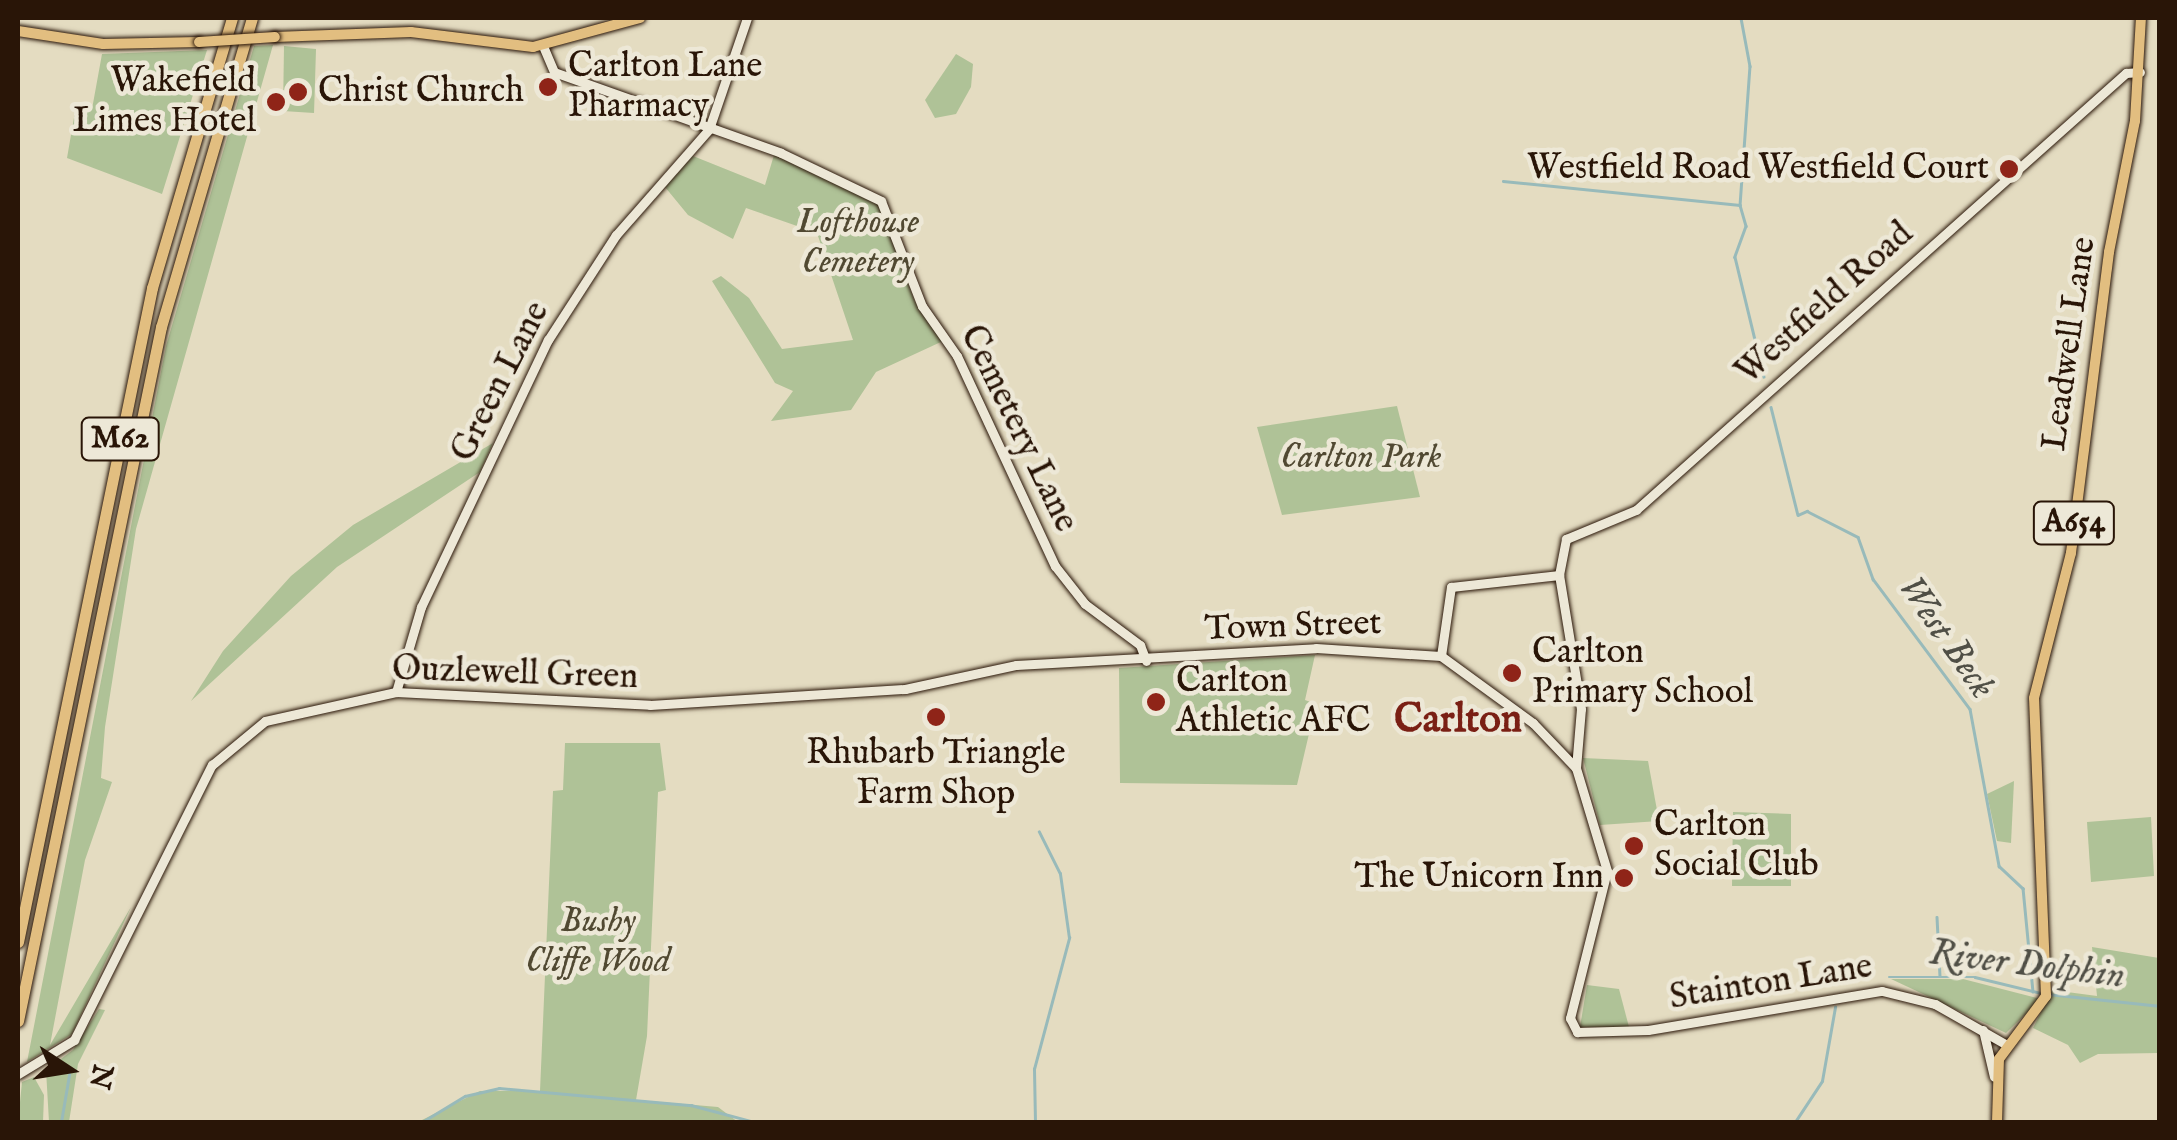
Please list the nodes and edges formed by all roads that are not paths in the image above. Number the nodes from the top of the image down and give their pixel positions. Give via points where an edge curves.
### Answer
1 (232, 18) edge
2 (252, 18) edge
3 (640, 18) edge
4 (747, 18) edge
5 (2141, 18) edge
6 (18, 31) edge
7 (542, 46) junction
8 (2140, 72) junction
9 (709, 129) junction
10 (1560, 574) junction
11 (1441, 656) junction
12 (1146, 661) junction
13 (396, 692) junction
14 (1576, 768) junction
15 (18, 942) edge
16 (18, 1021) edge
17 (1983, 1030) junction
18 (2007, 1046) junction
19 (18, 1074) edge
20 (1994, 1078) junction
21 (1997, 1122) edge

1 - 15 highway, M62 via 152,288
2 - 16 highway, M62 via 161,327
3 - 7 main road
4 - 9 street
5 - 8 main road, Leadwell Lane / A654
6 - 7 main road, bridge via 102,44 411,32
7 - 9 street, Cemetery Lane via 554,72
8 - 10 street, Westfield Road via 2126,74 1636,510 1566,539
8 - 18 main road, Leadwell Lane / A654 via 2071,553 2034,698 2047,988 2044,1002
9 - 12 street, Cemetery Lane via 881,200 922,306 957,356 1055,566 1085,604 1140,645
9 - 13 street, Green Lane via 598,261 548,340 421,606
10 - 11 street via 1451,587
10 - 14 street via 1581,708
11 - 12 street, Town Street via 1316,648
11 - 14 street via 1533,723
12 - 13 street, Ouzlewell Green via 1016,665 926,687 650,705
13 - 19 street, Ouzlewell Green via 265,721 225,750 150,876 74,1040
14 - 17 street, Stainton Lane via 1607,871 1570,1018 1577,1032 1607,1034 1882,991 1935,1004
17 - 18 street, Stainton Lane
17 - 20 street
18 - 20 main road, Leadwell Lane / A654
20 - 21 main road, A654

